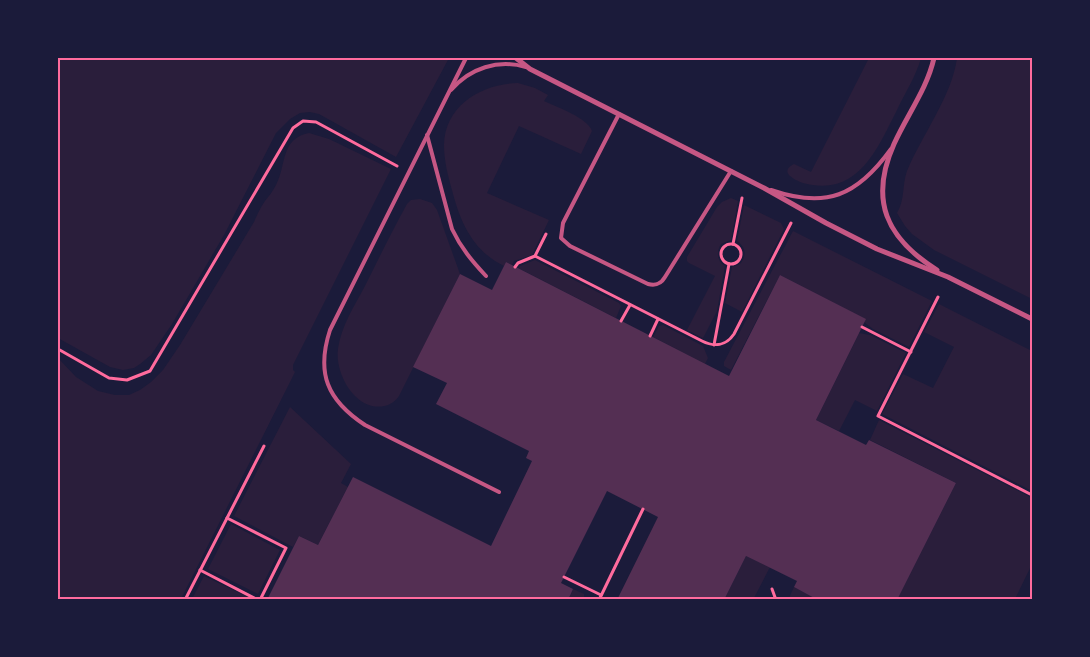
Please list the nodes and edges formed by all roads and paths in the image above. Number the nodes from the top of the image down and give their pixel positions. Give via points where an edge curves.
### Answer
1 (466, 58) edge
2 (516, 58) edge
3 (934, 58) edge
4 (530, 69) junction
5 (445, 99) junction
6 (619, 114) junction
7 (427, 135) junction
8 (894, 144) junction
9 (730, 171) junction
10 (409, 172) junction
11 (764, 188) junction
12 (742, 198) dead end
13 (791, 223) dead end
14 (547, 232) dead end
15 (733, 244) junction
16 (535, 256) junction
17 (729, 264) junction
18 (515, 267) dead end
19 (486, 276) dead end
20 (948, 277) junction
21 (938, 297) dead end
22 (630, 304) junction
23 (658, 319) junction
24 (1032, 319) edge
25 (621, 321) dead end
26 (862, 327) dead end
27 (650, 336) dead end
28 (714, 345) junction
29 (58, 349) edge
30 (911, 352) junction
31 (264, 446) dead end
32 (499, 492) dead end
33 (1032, 495) edge
34 (644, 509) dead end
35 (227, 518) junction
36 (200, 570) junction
37 (564, 577) dead end
38 (772, 589) dead end
39 (601, 595) junction
40 (185, 600) edge
41 (259, 600) edge
42 (599, 600) edge
43 (776, 600) edge

1 - 5 lane
2 - 4 street
3 - 8 street via 924,86
4 - 5 lane via 509,64 480,69 458,82
4 - 6 street
5 - 7 lane
6 - 9 street
6 - 9 lane via 563,223 561,238 570,246 648,284 659,284
7 - 10 lane
7 - 19 lane via 452,229 466,255
8 - 11 lane via 869,175 842,193 806,199
8 - 20 street via 883,178 884,212 907,246
9 - 11 street
10 - 29 path via 316,122 303,121 293,128 150,371 127,380 108,378
10 - 32 lane via 330,330 323,363 326,379 333,395 365,425
11 - 20 street via 877,249
12 - 15 path
13 - 28 path via 732,337
14 - 16 path
15 - 17 path via 725,245 721,255
15 - 17 path via 742,255 736,263
16 - 18 path
16 - 22 path
17 - 28 path
20 - 24 street
21 - 30 path
22 - 23 path
22 - 25 path
23 - 27 path
23 - 28 path
26 - 30 path
30 - 33 path via 878,416
31 - 35 path
34 - 39 path
35 - 36 path
35 - 41 path via 286,548
36 - 40 path
36 - 41 path
37 - 39 path
38 - 43 path
39 - 42 path

